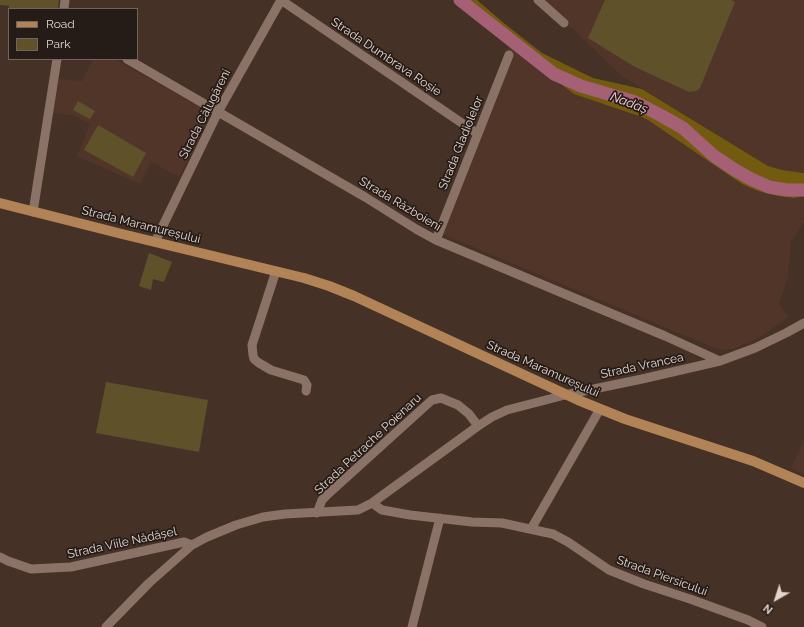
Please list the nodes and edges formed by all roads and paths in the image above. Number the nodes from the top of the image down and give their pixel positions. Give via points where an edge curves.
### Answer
1 (281, 0) edge
2 (538, 0) edge
3 (564, 24) dead end
4 (509, 55) dead end
5 (57, 60) edge
6 (128, 60) edge
7 (218, 112) junction
8 (478, 134) junction
9 (0, 204) edge
10 (33, 212) junction
11 (436, 240) junction
12 (154, 242) junction
13 (276, 271) junction
14 (804, 323) edge
15 (720, 361) junction
16 (555, 390) junction
17 (306, 391) dead end
18 (565, 395) junction
19 (578, 396) junction
20 (600, 409) junction
21 (478, 426) junction
22 (804, 483) edge
23 (372, 503) junction
24 (317, 512) junction
25 (440, 518) junction
26 (531, 529) junction
27 (192, 545) junction
28 (0, 557) edge
29 (106, 627) edge
30 (412, 627) edge
31 (762, 627) edge

1 - 7 street, Strada Călugăreni
1 - 8 street, Strada Dumbrava Roșie
2 - 3 street
4 - 8 street, Strada Gladiolelor
5 - 10 street
6 - 7 street, Strada Războieni
7 - 11 street, Strada Războieni
7 - 12 street, Strada Călugăreni
8 - 11 street, Strada Gladiolelor
9 - 10 main road, Strada Maramureșului
10 - 12 main road, Strada Maramureșului
11 - 15 street, Strada Războieni
12 - 13 main road, Strada Maramureșului
13 - 16 main road, Strada Maramureșului via 354,296
13 - 17 street via 252,345 254,359 271,370 304,380 307,384
14 - 15 street, Strada Vrancea via 755,348
15 - 19 street, Strada Vrancea
16 - 18 main road, Strada Maramureșului
16 - 19 street, Strada Vrancea
18 - 19 main road, Strada Maramureșului
18 - 21 street via 507,410
19 - 20 main road, Strada Maramureșului
20 - 22 main road, Strada Maramureșului via 753,461
20 - 26 street
21 - 23 street
21 - 24 street, Strada Petrache Poienaru via 458,404 441,398 432,400 327,495
23 - 24 street via 358,510
23 - 25 street, Strada Piersicului via 382,510
24 - 27 street, Strada Viile Nădășel via 263,517 236,525
25 - 26 street, Strada Piersicului via 502,523
25 - 30 street
26 - 31 street, Strada Piersicului via 563,538 609,570 741,617
27 - 28 street, Strada Viile Nădășel via 184,542 71,567 31,569
27 - 29 street via 149,583

